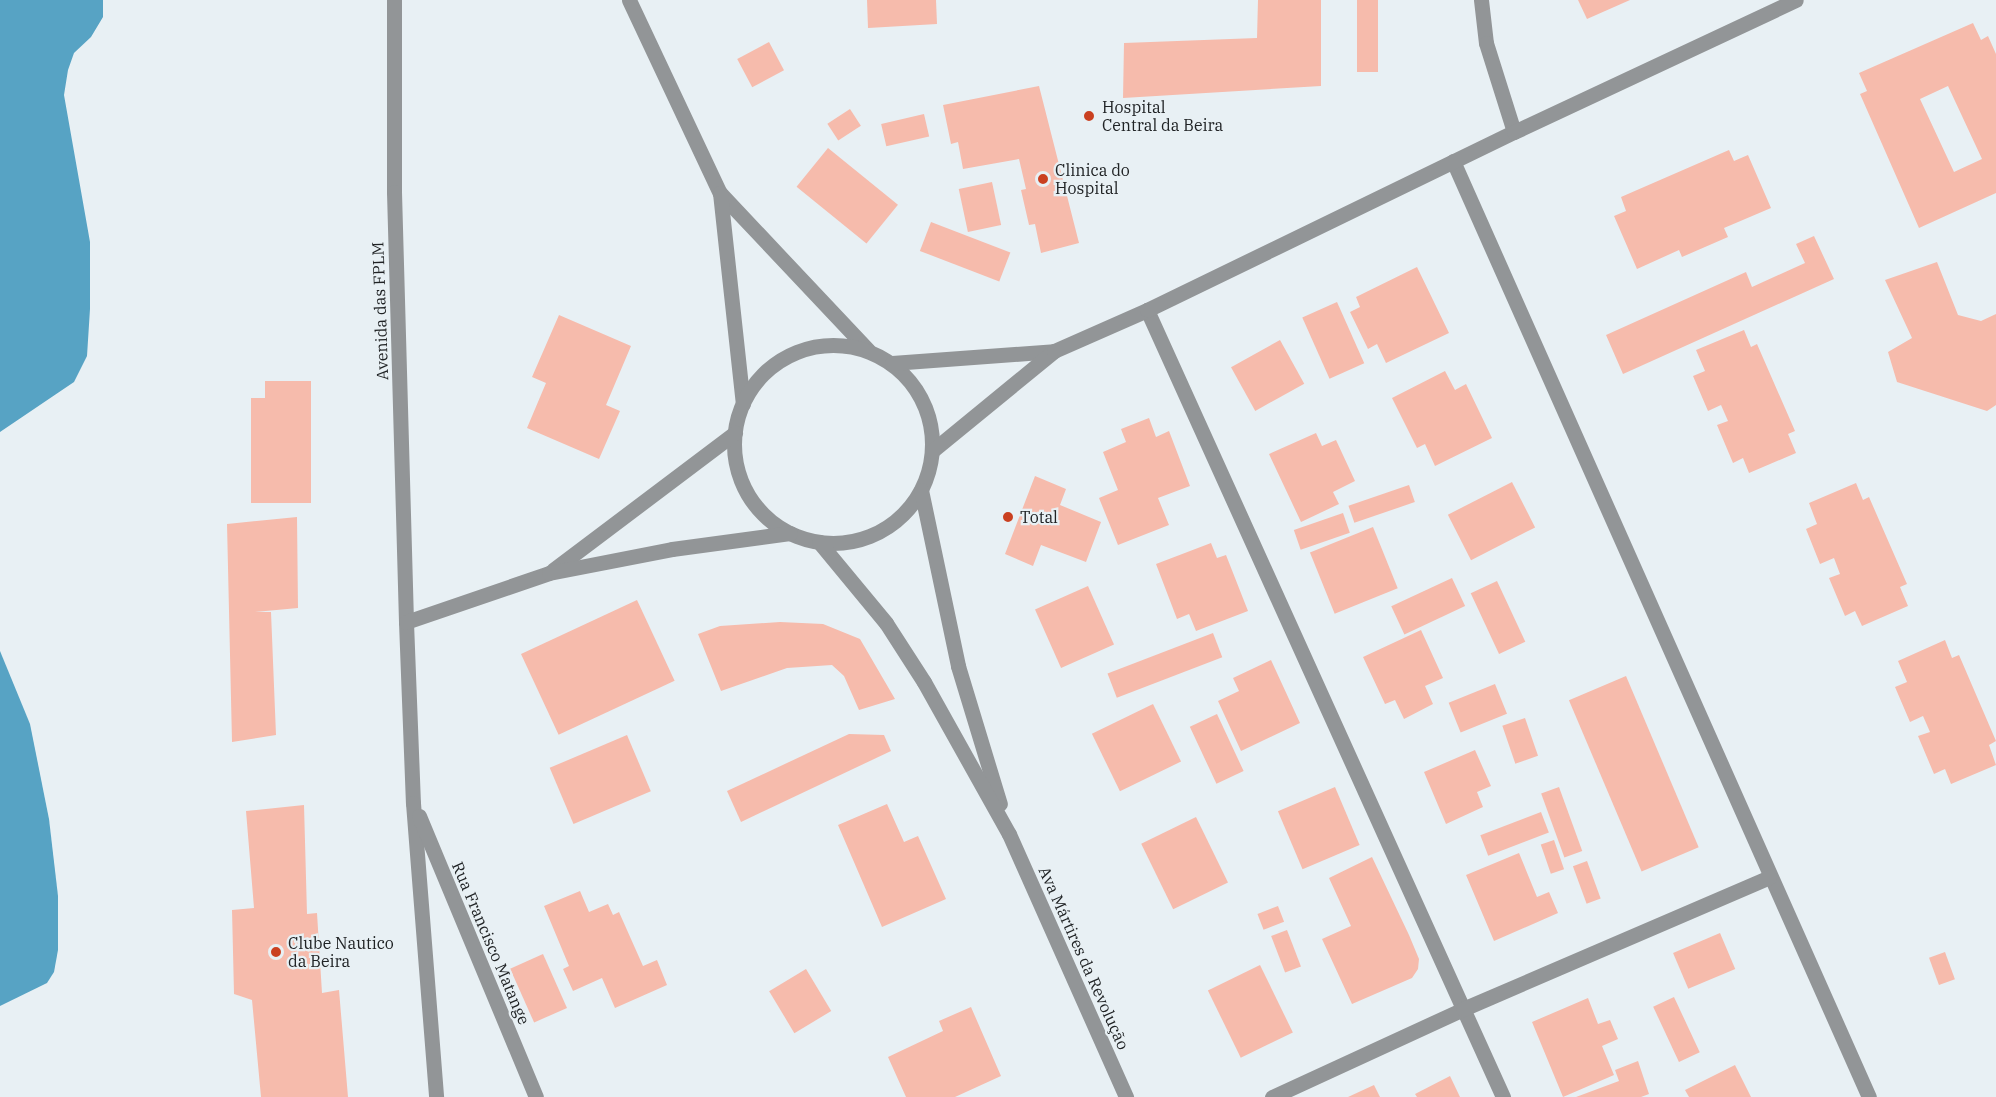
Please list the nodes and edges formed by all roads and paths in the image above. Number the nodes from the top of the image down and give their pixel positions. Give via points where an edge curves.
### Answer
1 (394, 0) edge
2 (629, 0) edge
3 (1481, 0) edge
4 (1796, 0) edge
5 (1514, 132) junction
6 (1453, 161) junction
7 (720, 193) junction
8 (1148, 310) junction
9 (868, 350) junction
10 (1054, 351) junction
11 (892, 363) junction
12 (743, 404) junction
13 (735, 433) junction
14 (932, 451) junction
15 (921, 490) junction
16 (790, 533) junction
17 (819, 542) junction
18 (549, 573) junction
19 (406, 622) junction
20 (413, 803) junction
21 (1009, 834) junction
22 (1769, 876) junction
23 (1463, 1009) junction
24 (436, 1097) edge
25 (536, 1097) edge
26 (1126, 1097) edge
27 (1272, 1097) edge
28 (1503, 1097) edge
29 (1869, 1097) edge

1 - 19 street, Avenida das FPLM via 394,192
2 - 7 street
3 - 5 street via 1486,43
4 - 5 street
5 - 6 street
6 - 8 street
6 - 22 street
7 - 9 street
7 - 12 street
8 - 10 street
8 - 23 street
9 - 11 street
9 - 12 street via 838,344 808,347 781,359 759,378
10 - 11 street
10 - 14 street
11 - 14 street via 915,387 929,418
12 - 13 street
13 - 16 street via 736,464 747,492 765,516
13 - 18 street
14 - 15 street
15 - 17 street via 903,515 878,533 850,542
15 - 21 street via 958,666
16 - 17 street
16 - 18 street via 672,549
17 - 21 street via 886,623 924,682
18 - 19 street
19 - 20 street, Avenida das FPLM
20 - 24 street, Avenida das FPLM
20 - 25 street, Rua Francisco Matange
21 - 26 street, Ava Mártires da Revolução
22 - 23 street
22 - 29 street
23 - 27 street
23 - 28 street

